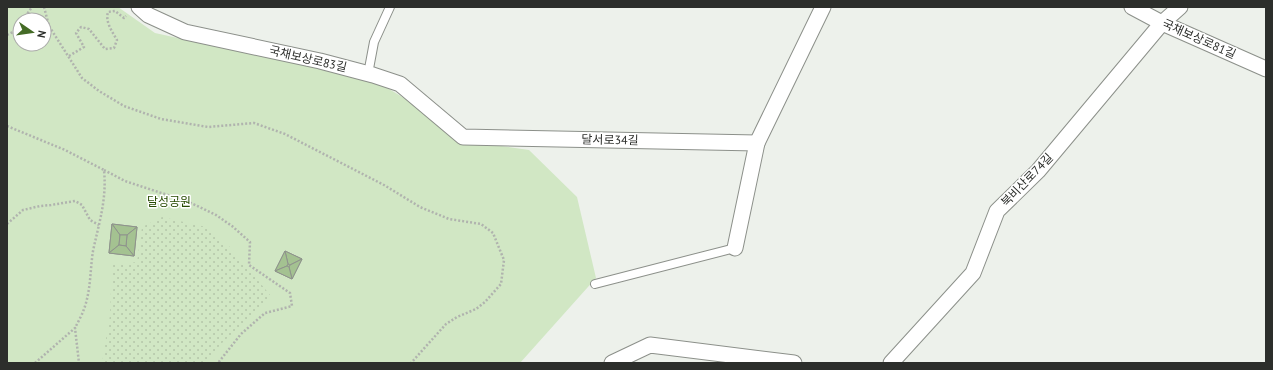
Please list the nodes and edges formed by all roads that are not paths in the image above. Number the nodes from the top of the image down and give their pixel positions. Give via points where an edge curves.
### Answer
1 (390, 7) edge
2 (823, 7) edge
3 (1132, 7) edge
4 (1180, 7) edge
5 (134, 10) edge
6 (1162, 23) junction
7 (1266, 69) edge
8 (368, 74) junction
9 (464, 137) joint
10 (757, 143) junction
11 (735, 248) joint
12 (595, 284) dead end
13 (612, 363) edge
14 (794, 363) edge
15 (891, 363) edge

1 - 8 lane via 374,42
2 - 10 street
3 - 6 street, 국채보상로81길
4 - 6 street, 북비산로74길
5 - 8 street, 국채보상로83길 via 185,32
6 - 7 street, 국채보상로81길
6 - 15 street, 북비산로74길 via 1038,171 997,211 973,274
8 - 9 street, 국채보상로83길 via 400,84
9 - 10 street, 달서로34길
10 - 11 street
11 - 12 lane
13 - 14 street via 650,345

